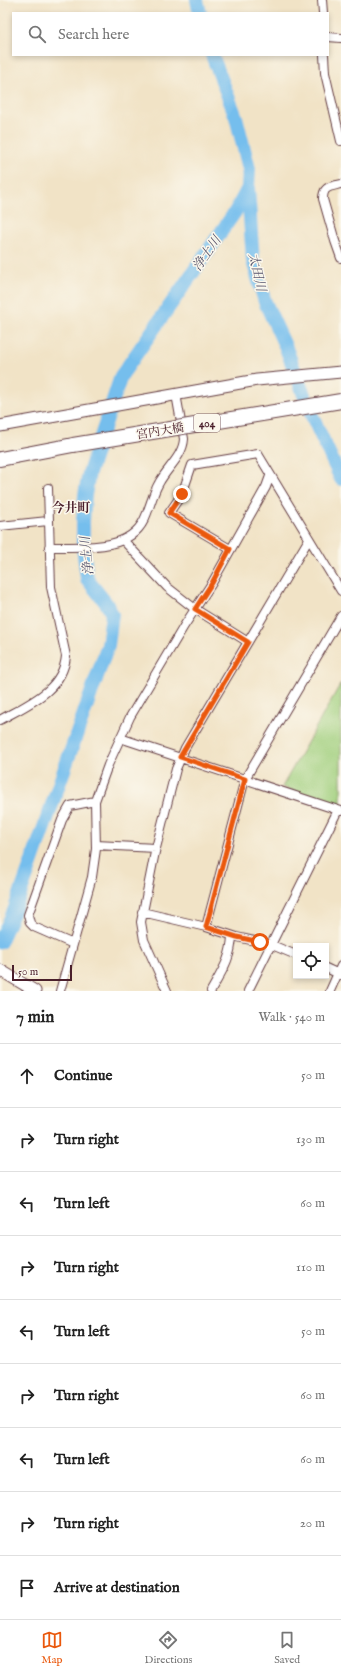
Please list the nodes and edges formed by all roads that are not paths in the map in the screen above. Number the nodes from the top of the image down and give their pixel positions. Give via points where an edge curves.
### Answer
1 (322, 0) edge
2 (323, 12) edge
3 (329, 37) edge
4 (341, 38) edge
5 (324, 56) edge
6 (338, 116) edge
7 (341, 141) edge
8 (341, 184) edge
9 (338, 240) edge
10 (341, 258) edge
11 (341, 372) edge
12 (176, 394) junction
13 (341, 400) edge
14 (0, 426) edge
15 (0, 460) edge
16 (270, 476) junction
17 (48, 488) dead end
18 (48, 521) junction
19 (0, 526) edge
20 (309, 539) junction
21 (123, 540) junction
22 (49, 547) junction
23 (230, 549) junction
24 (341, 591) edge
25 (195, 609) junction
26 (341, 616) edge
27 (248, 642) junction
28 (0, 720) edge
29 (120, 738) junction
30 (180, 757) junction
31 (245, 779) junction
32 (95, 801) junction
33 (340, 810) edge
34 (96, 845) junction
35 (156, 848) junction
36 (142, 912) junction
37 (206, 927) junction
38 (232, 936) junction
39 (73, 944) junction
40 (272, 945) junction
41 (293, 954) edge
42 (329, 969) edge
43 (0, 970) edge
44 (340, 971) edge
45 (35, 991) edge
46 (60, 991) edge
47 (168, 991) edge
48 (211, 991) edge
49 (248, 991) edge
50 (330, 991) edge

1 - 2 street
3 - 4 street
5 - 6 street via 325,73
6 - 7 street
8 - 9 street via 326,188 323,193
9 - 10 street
11 - 12 street via 257,380
12 - 14 street
12 - 21 street via 184,439 182,452 158,484 144,521 135,533
13 - 15 highway, 宮内大橋 / 404, bridge via 73,445
16 - 20 street
16 - 23 street
16 - 23 street via 258,454 192,465 182,494 169,513
17 - 18 street
18 - 19 street
18 - 22 street
20 - 24 street
20 - 27 street
21 - 22 street via 103,546
21 - 25 street via 167,587
22 - 28 street via 51,587 66,656 65,666 56,683 42,696
23 - 25 street
25 - 27 street
25 - 29 street
26 - 31 street
27 - 30 street
29 - 30 street
29 - 32 street
30 - 31 street
30 - 35 street
31 - 33 street
31 - 37 street
32 - 34 street
32 - 39 street via 70,806 62,820 28,916 30,924
33 - 40 street
34 - 35 street
34 - 39 street via 92,876
35 - 36 street
36 - 37 street
36 - 47 street via 144,940
37 - 38 street
38 - 40 street
38 - 48 street via 226,965
39 - 46 street
40 - 41 street
40 - 49 street
42 - 44 street
43 - 45 street
44 - 50 street

